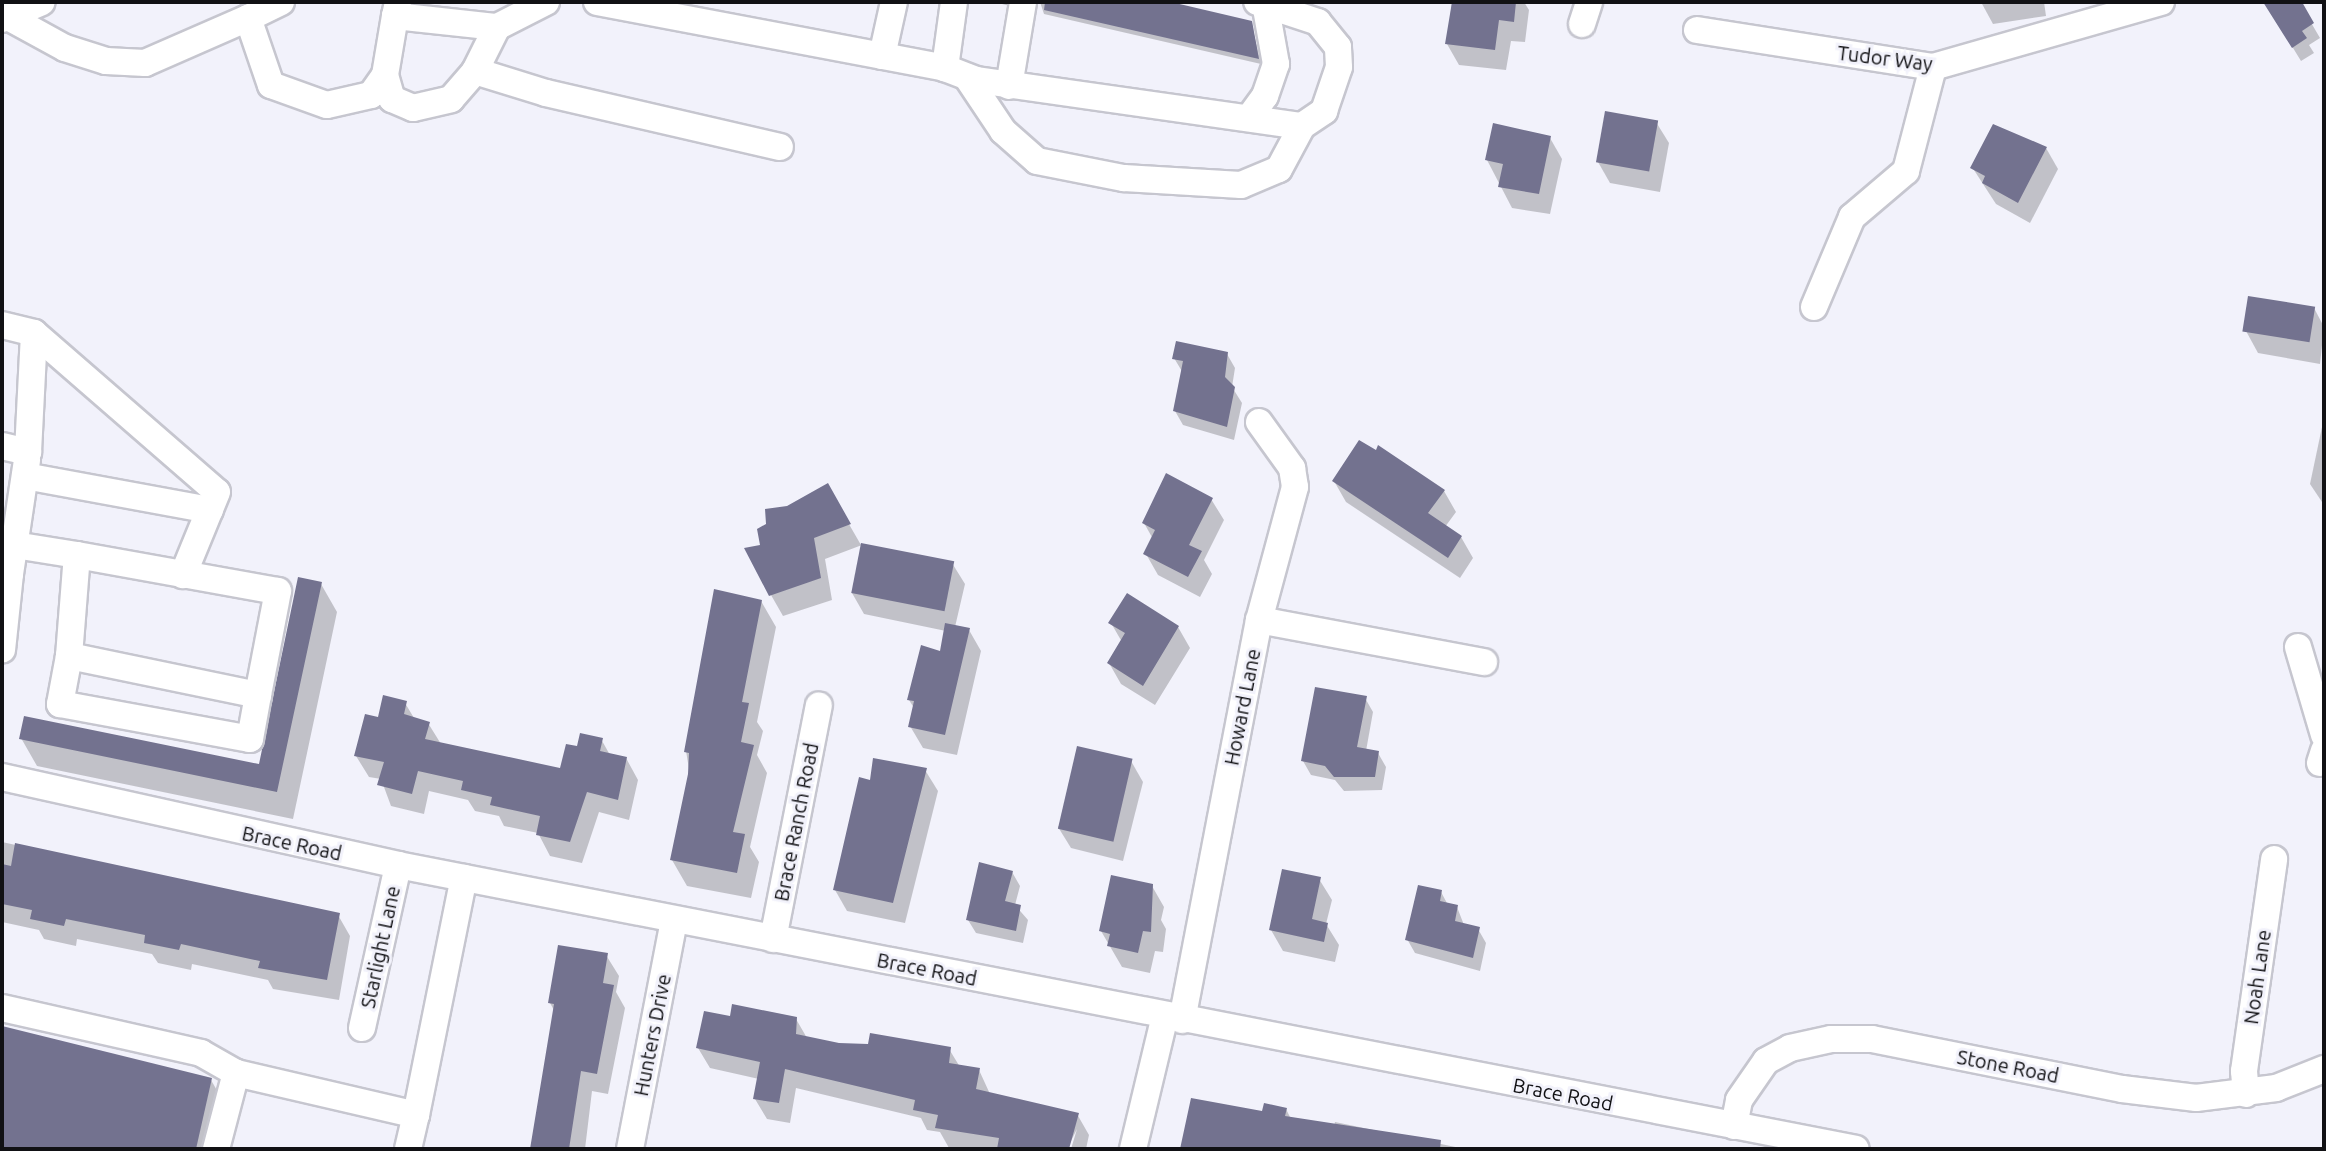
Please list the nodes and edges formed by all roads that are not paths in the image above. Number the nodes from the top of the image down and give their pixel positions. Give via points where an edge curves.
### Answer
1 (42, 2) edge
2 (281, 2) edge
3 (546, 2) edge
4 (597, 2) edge
5 (894, 2) edge
6 (954, 2) edge
7 (1023, 2) edge
8 (2161, 2) edge
9 (1261, 3) edge
10 (396, 9) edge
11 (248, 18) junction
12 (7, 19) edge
13 (497, 27) junction
14 (1697, 30) dead end
15 (882, 56) junction
16 (1933, 67) junction
17 (475, 71) junction
18 (956, 72) junction
19 (385, 75) junction
20 (1009, 86) junction
21 (1249, 118) junction
22 (1302, 126) junction
23 (780, 147) dead end
24 (1814, 307) dead end
25 (2, 325) edge
26 (34, 333) junction
27 (1259, 422) dead end
28 (2, 446) edge
29 (27, 464) junction
30 (210, 510) junction
31 (8, 544) edge
32 (77, 555) junction
33 (6, 573) edge
34 (183, 575) junction
35 (1259, 620) junction
36 (2298, 647) dead end
37 (2, 650) edge
38 (69, 656) junction
39 (1484, 662) dead end
40 (258, 695) junction
41 (819, 705) dead end
42 (2324, 735) edge
43 (2, 777) edge
44 (2274, 859) dead end
45 (398, 865) junction
46 (464, 878) junction
47 (674, 920) junction
48 (773, 939) junction
49 (2, 1008) edge
50 (1173, 1018) junction
51 (362, 1028) dead end
52 (2324, 1069) edge
53 (236, 1073) junction
54 (2246, 1094) junction
55 (416, 1115) junction
56 (1734, 1126) junction
57 (216, 1149) edge
58 (408, 1149) edge
59 (630, 1149) edge
60 (1133, 1149) edge
61 (1856, 1149) edge

1 - 12 street
2 - 11 street
3 - 13 street
4 - 15 street
5 - 15 street
6 - 18 street
7 - 20 street
8 - 16 street, Tudor Way
9 - 21 street via 1276,64 1265,96
9 - 22 street via 1318,22 1338,47 1339,67 1324,111
10 - 13 street
10 - 19 street
11 - 12 street via 145,63 106,61 65,48
11 - 19 street via 271,85 327,105 371,95
13 - 17 street
14 - 16 street, Tudor Way
15 - 18 street
16 - 24 street via 1906,171 1852,217
17 - 19 street via 451,99 413,108 392,99
17 - 23 street via 546,93
18 - 20 street
18 - 22 street via 1003,131 1037,161 1124,178 1241,185 1279,169
20 - 21 street
21 - 22 street
25 - 26 street
26 - 29 street
26 - 30 street via 217,492
27 - 35 street, Howard Lane via 1292,468 1295,487
28 - 29 street
29 - 30 street
29 - 31 street
30 - 34 street
31 - 32 street
31 - 33 street
32 - 34 street
32 - 38 street
33 - 37 street
34 - 40 street via 278,591
35 - 39 street
35 - 50 street, Howard Lane
36 - 42 street
38 - 40 street
38 - 40 street via 60,704 250,739
41 - 48 street, Brace Ranch Road
43 - 45 street, Brace Road
44 - 54 street, Noah Lane via 2244,1071
45 - 46 street, Brace Road
45 - 51 street, Starlight Lane
46 - 47 street, Brace Road
46 - 55 street
47 - 48 street, Brace Road
47 - 59 street, Hunters Drive
48 - 50 street, Brace Road
49 - 53 street via 201,1053
50 - 56 street, Brace Road
50 - 60 street, Howard Lane
52 - 54 street, Stone Road
53 - 55 street
53 - 57 street
54 - 56 street, Stone Road via 2162,1096 1872,1039 1831,1039 1790,1048 1766,1061 1739,1100
55 - 58 street
56 - 61 street, Brace Road

